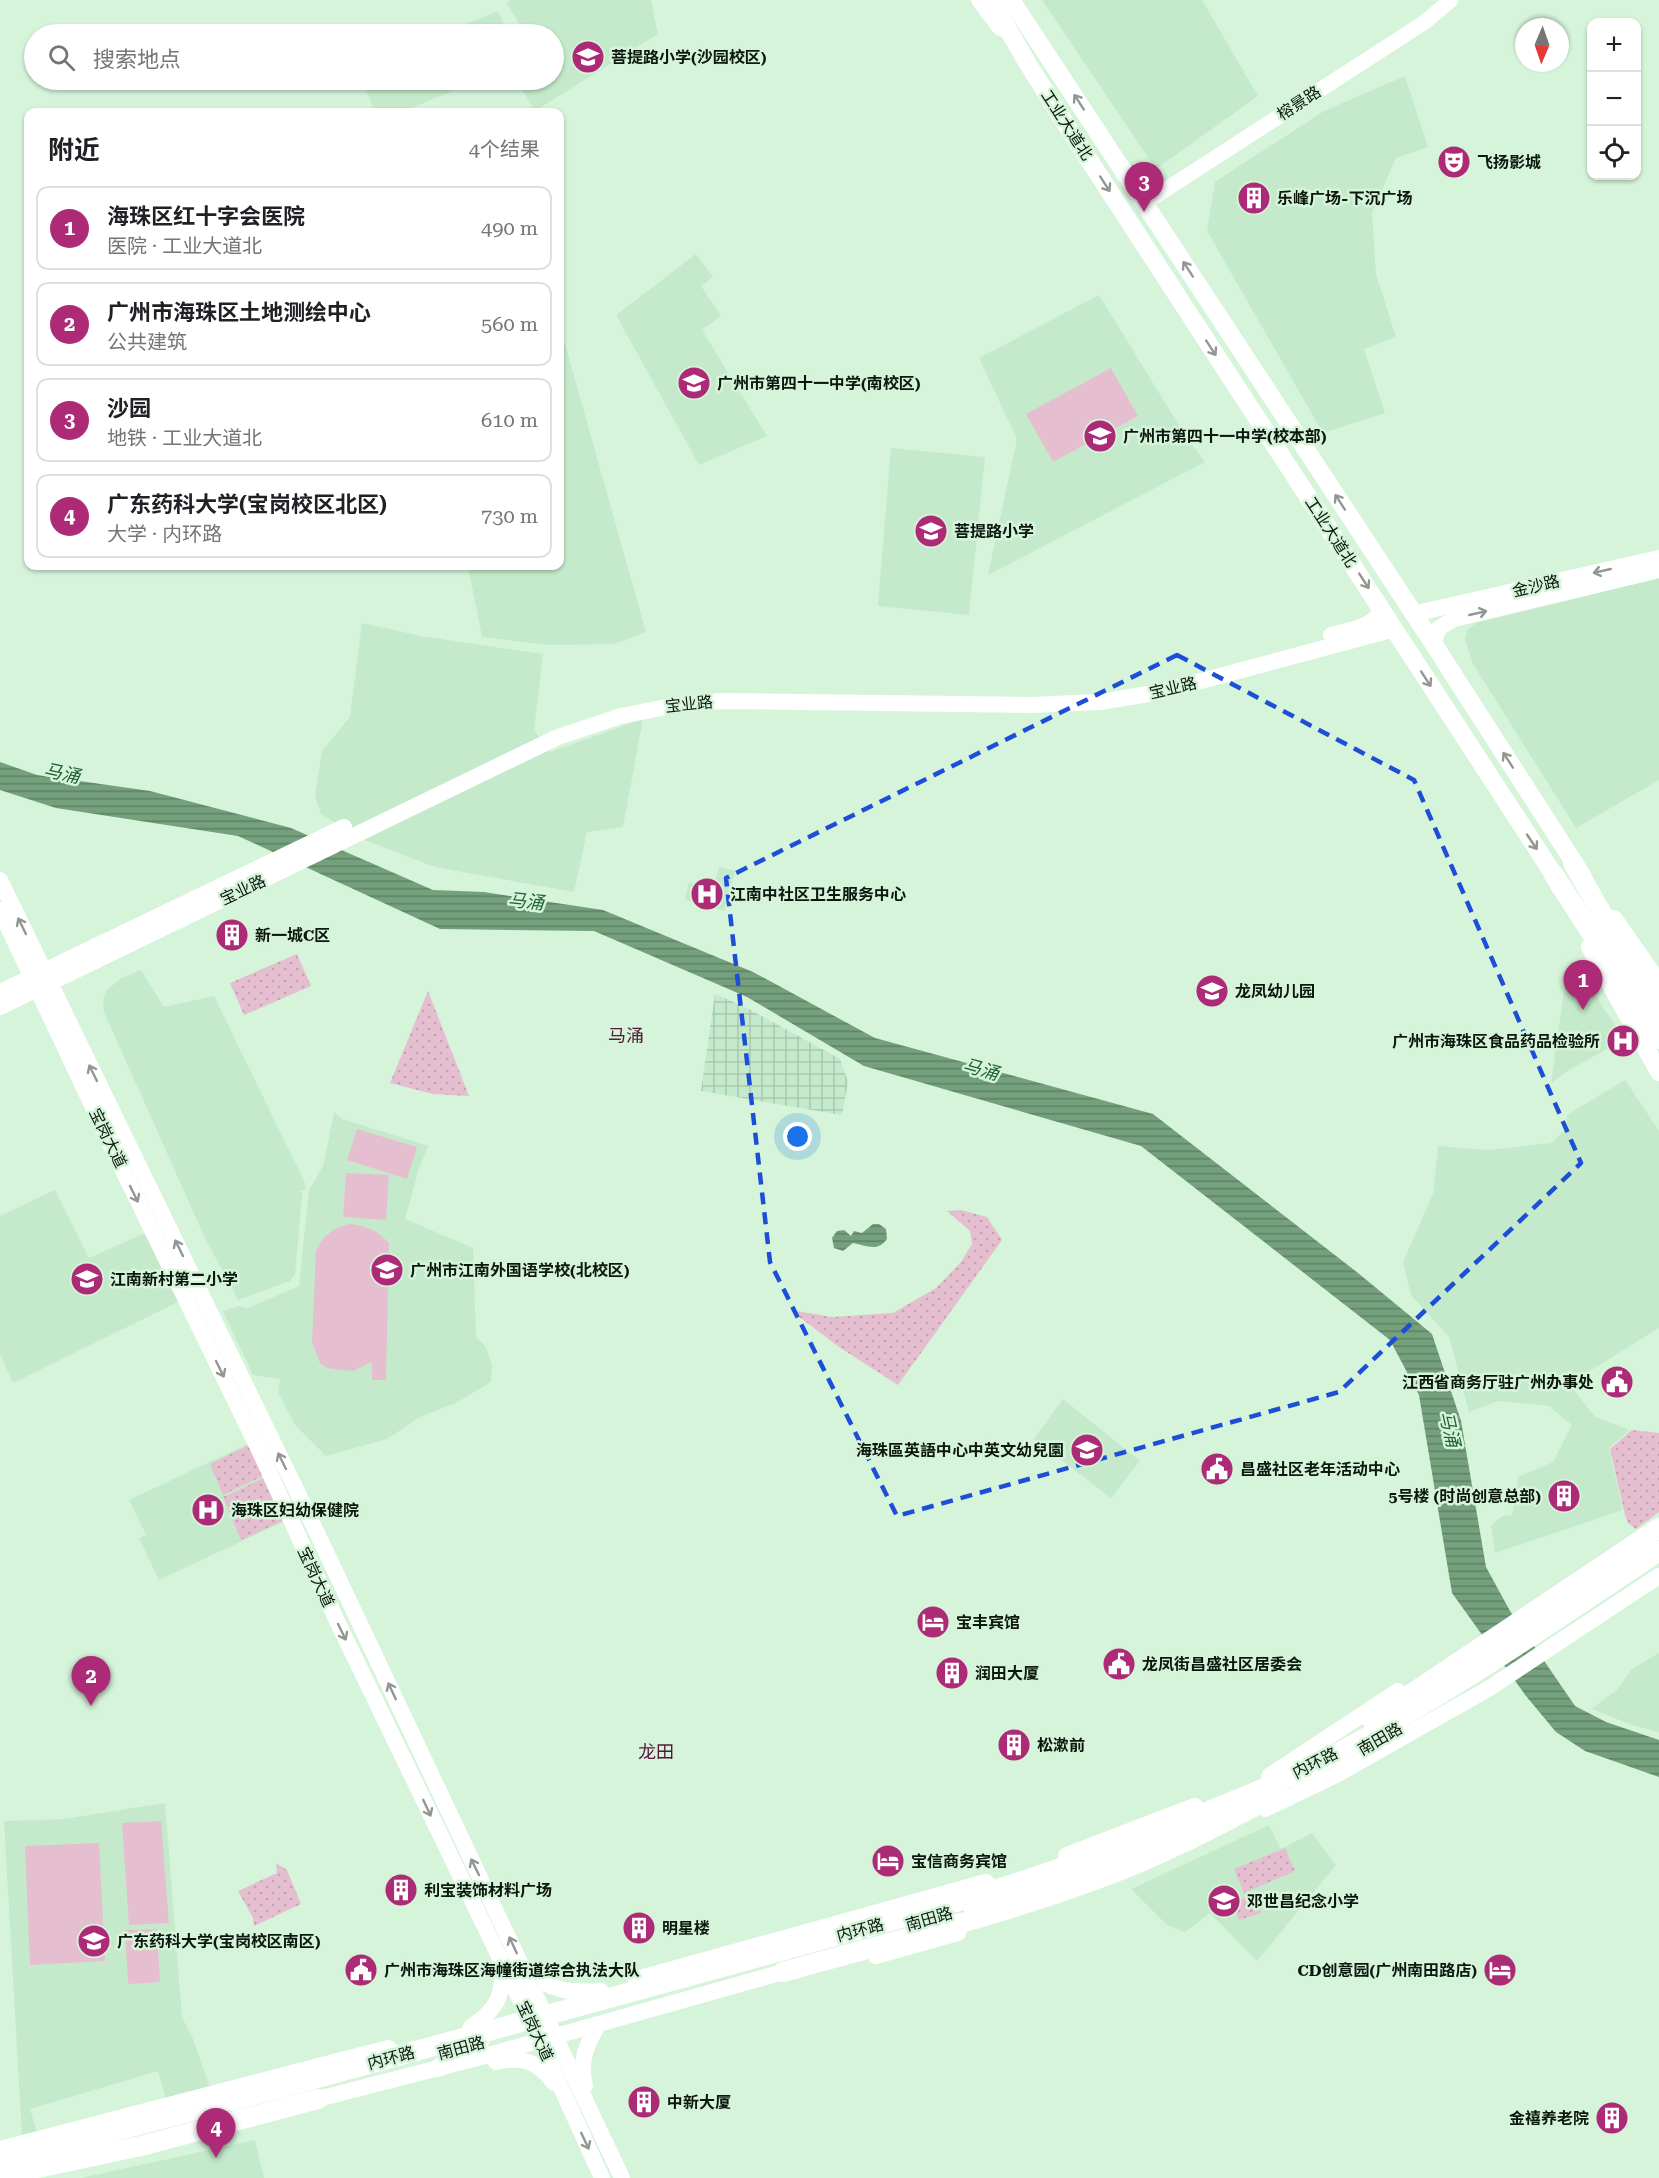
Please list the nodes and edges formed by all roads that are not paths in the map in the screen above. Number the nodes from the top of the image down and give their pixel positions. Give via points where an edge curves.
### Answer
1 (979, 0) edge
2 (991, 0) edge
3 (1011, 0) edge
4 (1451, 0) edge
5 (1028, 64) junction
6 (1145, 203) junction
7 (1659, 558) edge
8 (1659, 570) edge
9 (1382, 610) junction
10 (1413, 614) junction
11 (1395, 630) junction
12 (1433, 643) junction
13 (337, 837) junction
14 (1573, 863) junction
15 (1554, 875) junction
16 (0, 880) edge
17 (0, 910) edge
18 (40, 980) junction
19 (1659, 984) edge
20 (0, 992) edge
21 (0, 1007) edge
22 (1659, 1013) edge
23 (1659, 1038) edge
24 (1659, 1072) edge
25 (308, 1514) junction
26 (1659, 1518) edge
27 (291, 1522) junction
28 (1659, 1528) edge
29 (1659, 1543) edge
30 (1659, 1551) edge
31 (1659, 1560) edge
32 (1659, 1566) edge
33 (1659, 1576) edge
34 (1538, 1640) junction
35 (1496, 1668) junction
36 (1379, 1730) junction
37 (1332, 1771) junction
38 (1302, 1780) junction
39 (1238, 1810) junction
40 (1058, 1859) junction
41 (1003, 1878) junction
42 (1064, 1878) junction
43 (1009, 1896) junction
44 (504, 1966) junction
45 (525, 1971) junction
46 (783, 1972) junction
47 (741, 1978) junction
48 (601, 1991) junction
49 (650, 2003) junction
50 (542, 2024) junction
51 (599, 2024) junction
52 (476, 2035) junction
53 (488, 2064) junction
54 (438, 2068) junction
55 (318, 2099) joint
56 (568, 2103) junction
57 (590, 2107) junction
58 (182, 2122) junction
59 (187, 2143) junction
60 (0, 2150) edge
61 (0, 2160) edge
62 (0, 2172) edge
63 (23, 2173) edge
64 (602, 2178) edge
65 (622, 2178) edge

1 - 5 main road
2 - 5 main road, 工业大道北
6 -> 3 main road, 工业大道北
4 - 6 street, 榕景路 via 1425,22
5 -> 9 main road, 工业大道北
10 -> 6 main road, 工业大道北
7 -> 10 main road, 金沙路
12 -> 8 main road, 金沙路 via 1439,628 1454,619
9 - 11 main road, 工业大道北
9 - 13 main road, 宝业路 via 1366,625 1147,684 1097,693 745,690 691,693 619,705 558,725
10 - 12 main road, 工业大道北
11 - 13 main road, 宝业路 via 1171,689 1100,702 1030,705 756,700 648,710 558,737
11 -> 15 main road, 工业大道北
14 -> 12 main road, 工业大道北
13 - 18 main road, 宝业路
14 - 19 main road, 工业大道北
14 - 22 highway
15 - 23 highway
15 - 24 main road, 工业大道北
18 -> 16 main road, 宝岗大道
17 - 18 main road, 宝岗大道
18 - 20 main road
18 - 21 main road
25 -> 18 main road, 宝岗大道
18 -> 27 main road, 宝岗大道
25 - 27 main road
45 -> 25 main road, 宝岗大道
26 - 36 main road via 1476,1641
27 -> 44 main road, 宝岗大道
28 - 39 highway via 1289,1771
29 - 34 main road, 南田路
30 - 39 highway, 内环路 via 1486,1665
31 - 34 main road, 南田路
32 - 38 highway, 内环路 via 1544,1644 1422,1719
33 - 34 main road
34 - 35 main road, 南田路
34 - 35 main road
35 - 36 main road, 南田路
36 - 37 main road, 南田路
36 - 37 main road via 1354,1765
36 - 40 main road, 南田路
37 - 38 main road, 南田路
37 - 39 main road
38 - 39 main road, 南田路
38 - 46 highway via 1187,1842 1132,1866 1045,1897
38 - 62 highway, 内环路 via 1140,1851 1015,1896
39 - 42 main road, 南田路
39 - 46 main road via 1220,1832 1116,1879 905,1949
39 - 61 highway, 内环路 via 993,1892 281,2088
40 - 41 main road, 南田路
40 - 42 street
41 - 43 street
41 - 48 main road, 南田路
42 - 43 main road, 南田路
43 - 47 main road, 南田路
44 - 50 main road, 宝岗大道
44 - 52 main road via 495,2008
45 - 48 main road via 547,1986
45 - 50 main road, 宝岗大道
46 - 47 main road
47 - 49 main road
47 - 49 main road, 南田路 via 700,1982
48 - 50 main road, 南田路
49 - 50 main road, 南田路
49 - 51 main road via 625,2017
50 - 51 main road
50 - 52 main road, 南田路
50 - 54 main road
50 - 56 main road, 宝岗大道
50 - 57 main road, 宝岗大道
51 - 57 main road via 583,2058
52 - 54 main road
52 - 58 main road, 南田路
52 - 60 main road, 南田路
53 - 54 main road
53 - 56 main road via 514,2058 533,2063 548,2075
53 - 59 main road
54 - 55 main road
55 - 62 highway via 141,2146
56 -> 64 main road, 宝岗大道
57 - 65 main road, 宝岗大道
58 - 59 main road
58 - 63 main road, 南田路
59 - 63 main road
62 - 63 main road, 南田路

